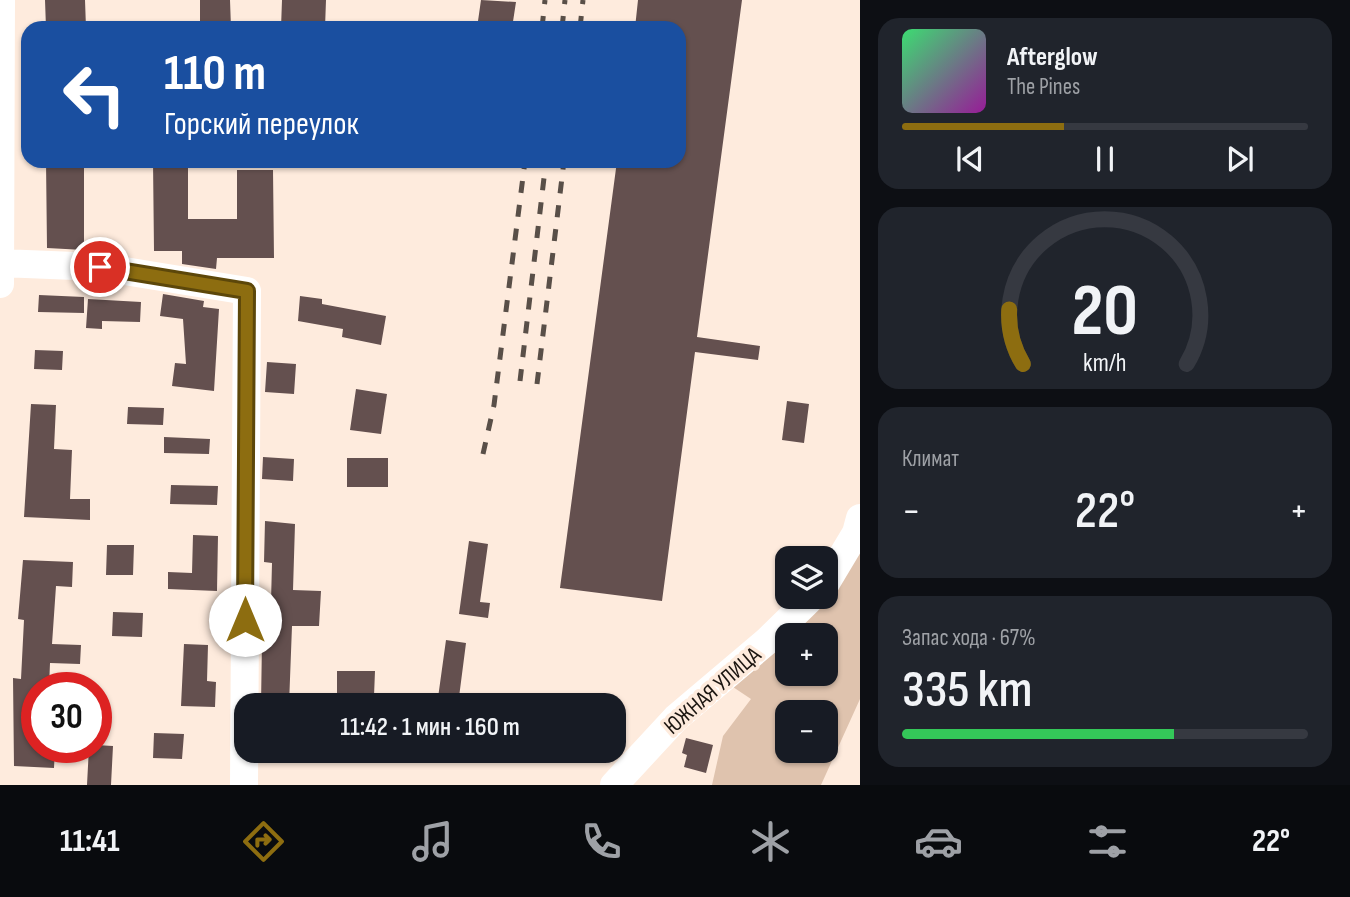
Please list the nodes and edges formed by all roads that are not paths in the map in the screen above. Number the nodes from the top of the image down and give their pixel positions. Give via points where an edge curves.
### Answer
1 (1, 0) edge
2 (1, 264) edge
3 (0, 278) edge
4 (0, 284) edge
5 (860, 518) edge
6 (838, 563) edge
7 (800, 609) edge
8 (244, 785) edge
9 (614, 785) edge

1 - 2 street
2 - 3 street
2 - 8 street via 100,267 247,291
3 - 4 street
5 - 6 street
7 - 9 street, ЮЖНАЯ УЛИЦА via 676,718

